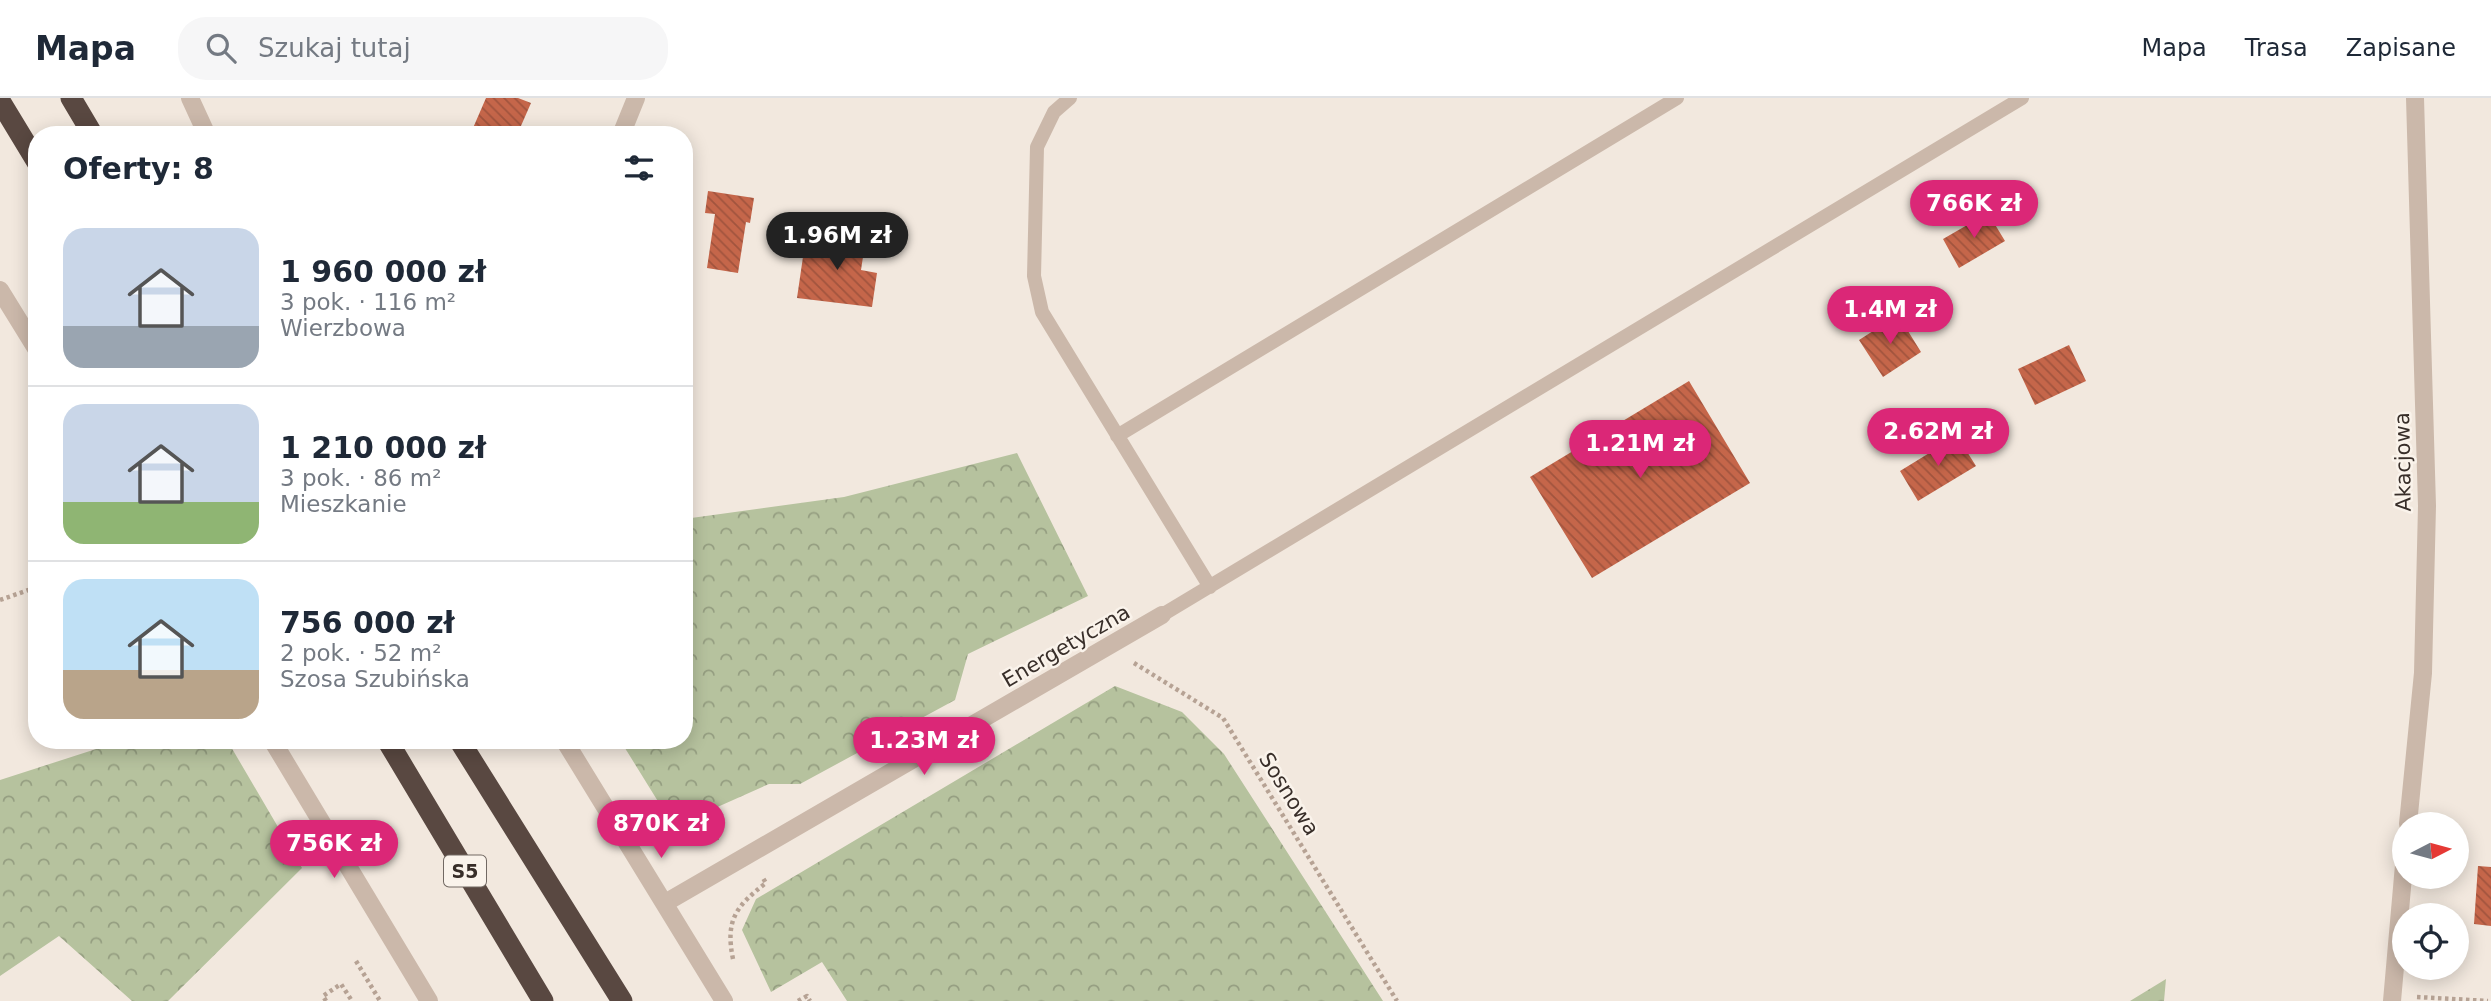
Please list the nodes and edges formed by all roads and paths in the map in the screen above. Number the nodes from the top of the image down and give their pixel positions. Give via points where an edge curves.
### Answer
1 (71, 98) edge
2 (190, 98) edge
3 (636, 98) edge
4 (1070, 98) edge
5 (1677, 98) edge
6 (2022, 98) edge
7 (2415, 98) edge
8 (0, 101) edge
9 (88, 126) edge
10 (203, 126) edge
11 (625, 126) edge
12 (28, 147) edge
13 (0, 290) edge
14 (28, 335) edge
15 (1117, 436) junction
16 (1210, 587) junction
17 (28, 590) edge
18 (0, 600) edge
19 (1163, 615) joint
20 (1109, 648) junction
21 (277, 749) edge
22 (392, 749) edge
23 (465, 749) edge
24 (570, 749) edge
25 (2409, 812) edge
26 (2402, 889) edge
27 (665, 903) junction
28 (356, 961) dead end
29 (2392, 998) edge
30 (326, 1001) edge
31 (352, 1001) edge
32 (380, 1001) edge
33 (429, 1001) edge
34 (543, 1001) edge
35 (622, 1001) edge
36 (724, 1001) edge
37 (798, 1001) edge
38 (810, 1001) edge
39 (1397, 1001) edge
40 (2488, 1001) edge

1 - 9 highway
2 - 10 street
3 - 11 street
4 - 15 lane via 1054,112 1037,147 1034,276 1042,312
5 - 15 lane
6 - 16 lane
7 - 25 street, Akacjowa via 2427,506 2423,673
8 - 12 highway
13 - 14 street
15 - 16 lane
16 - 19 lane
17 - 18 path
19 - 20 street, Energetyczna
20 - 27 street, Energetyczna
20 - 39 path, Sosnowa via 1223,718
21 - 33 street
22 - 34 highway, S5
23 - 35 highway
24 - 27 street
26 - 29 street
27 - 36 street
28 - 32 path
29 - 40 path
30 - 31 path via 323,996 341,984
37 - 38 path via 807,996

